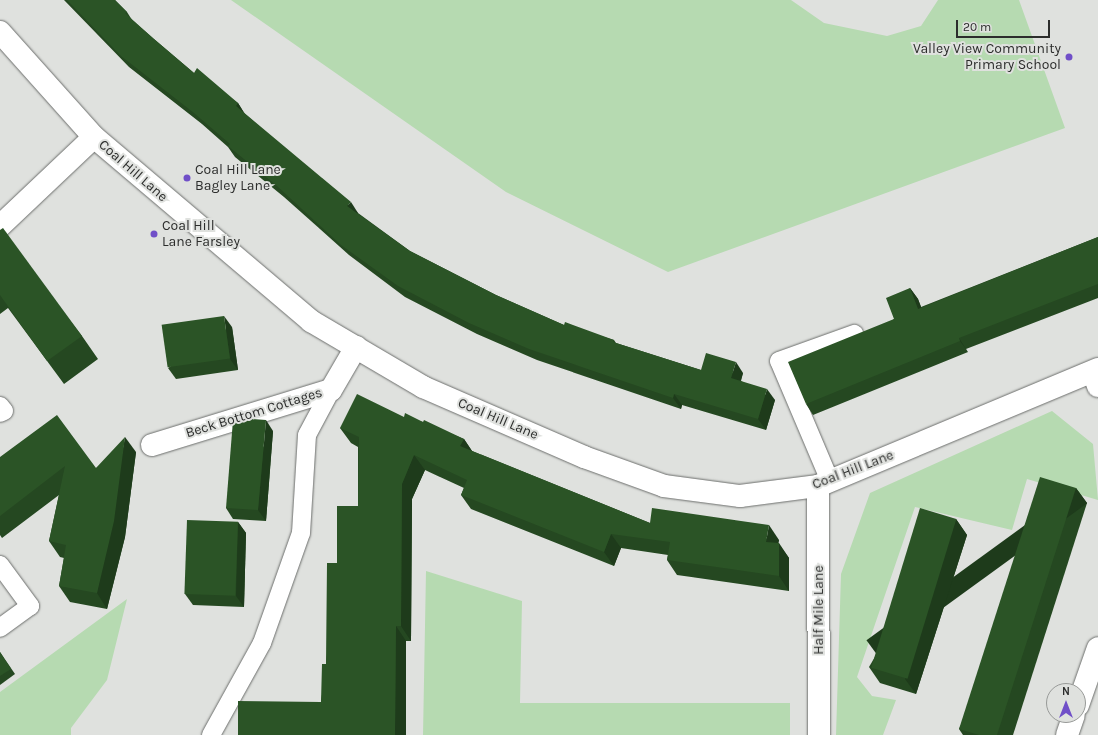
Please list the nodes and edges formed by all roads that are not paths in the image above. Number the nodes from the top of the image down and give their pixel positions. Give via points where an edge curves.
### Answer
1 (0, 32) edge
2 (94, 137) junction
3 (0, 226) edge
4 (854, 334) edge
5 (356, 347) junction
6 (1096, 376) edge
7 (331, 390) junction
8 (0, 406) edge
9 (0, 413) edge
10 (152, 445) dead end
11 (824, 483) junction
12 (0, 565) edge
13 (0, 628) edge
14 (1098, 648) edge
15 (1086, 683) edge
16 (1071, 723) edge
17 (211, 735) edge
18 (819, 735) edge
19 (1067, 735) edge

1 - 2 street, Coal Hill Lane
2 - 3 street
2 - 5 street, Coal Hill Lane via 312,321
4 - 11 lane via 779,361
5 - 7 street, Beck Bottom Cottages
5 - 11 street, Coal Hill Lane via 423,387 584,457 664,486 740,496
6 - 11 street, Coal Hill Lane
7 - 10 street, Beck Bottom Cottages
7 - 17 lane via 307,435 301,533 262,643
8 - 9 lane via 4,411
11 - 18 street, Half Mile Lane
12 - 13 lane via 30,606
14 - 15 street
16 - 19 street

